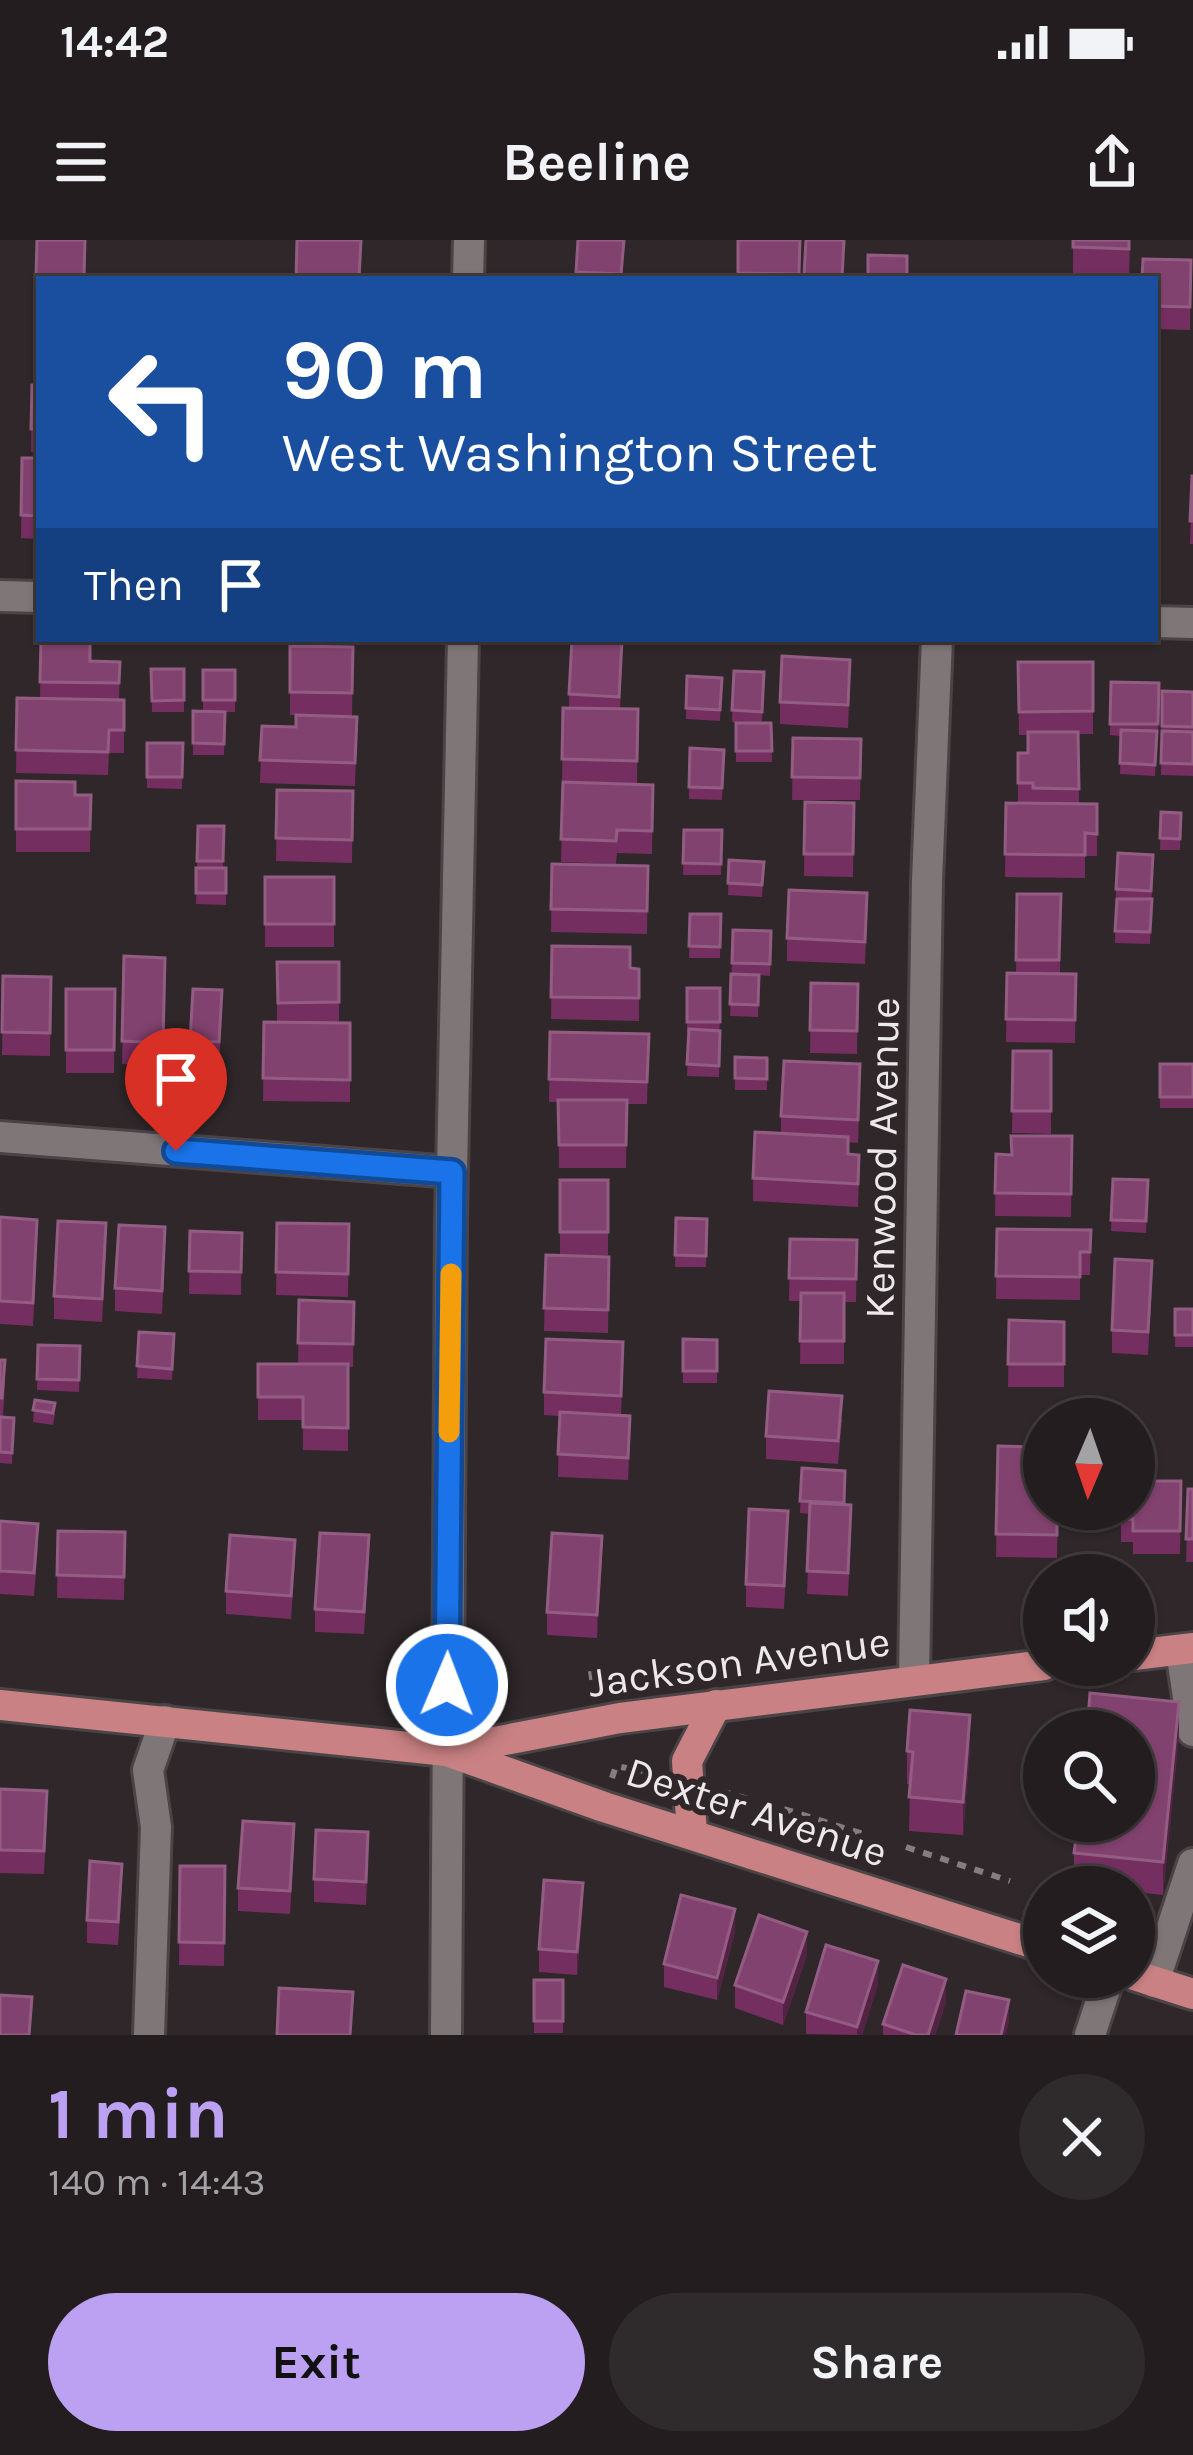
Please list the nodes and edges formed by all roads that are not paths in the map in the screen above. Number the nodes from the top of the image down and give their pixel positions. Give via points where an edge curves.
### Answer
1 (469, 240) edge
2 (469, 276) edge
3 (0, 596) edge
4 (36, 597) edge
5 (1158, 622) edge
6 (1193, 623) edge
7 (463, 642) edge
8 (937, 642) edge
9 (0, 1138) edge
10 (452, 1172) junction
11 (1187, 1649) edge
12 (1155, 1653) edge
13 (1023, 1667) edge
14 (914, 1679) junction
15 (0, 1705) edge
16 (716, 1706) junction
17 (165, 1721) junction
18 (1193, 1731) edge
19 (447, 1751) junction
20 (692, 1833) junction
21 (1193, 1864) edge
22 (1023, 1940) edge
23 (1155, 1953) edge
24 (1155, 1982) edge
25 (1193, 1994) edge
26 (1102, 1998) edge
27 (148, 2035) edge
28 (446, 2035) edge
29 (1090, 2035) edge

1 - 2 street
3 - 4 street
5 - 6 street
7 - 10 street
8 - 14 street, Kenwood Avenue
9 - 10 street
10 - 19 street
11 - 12 main road
11 - 18 street
13 - 14 main road, Jackson Avenue
14 - 16 main road, Jackson Avenue
15 - 17 main road
16 - 19 main road, Jackson Avenue
16 - 20 main road via 687,1761
17 - 19 main road
17 - 27 street via 148,1770 156,1827
19 - 20 main road, Dexter Avenue
19 - 28 street
20 - 22 main road, Dexter Avenue
21 - 23 street
24 - 25 main road
26 - 29 street

